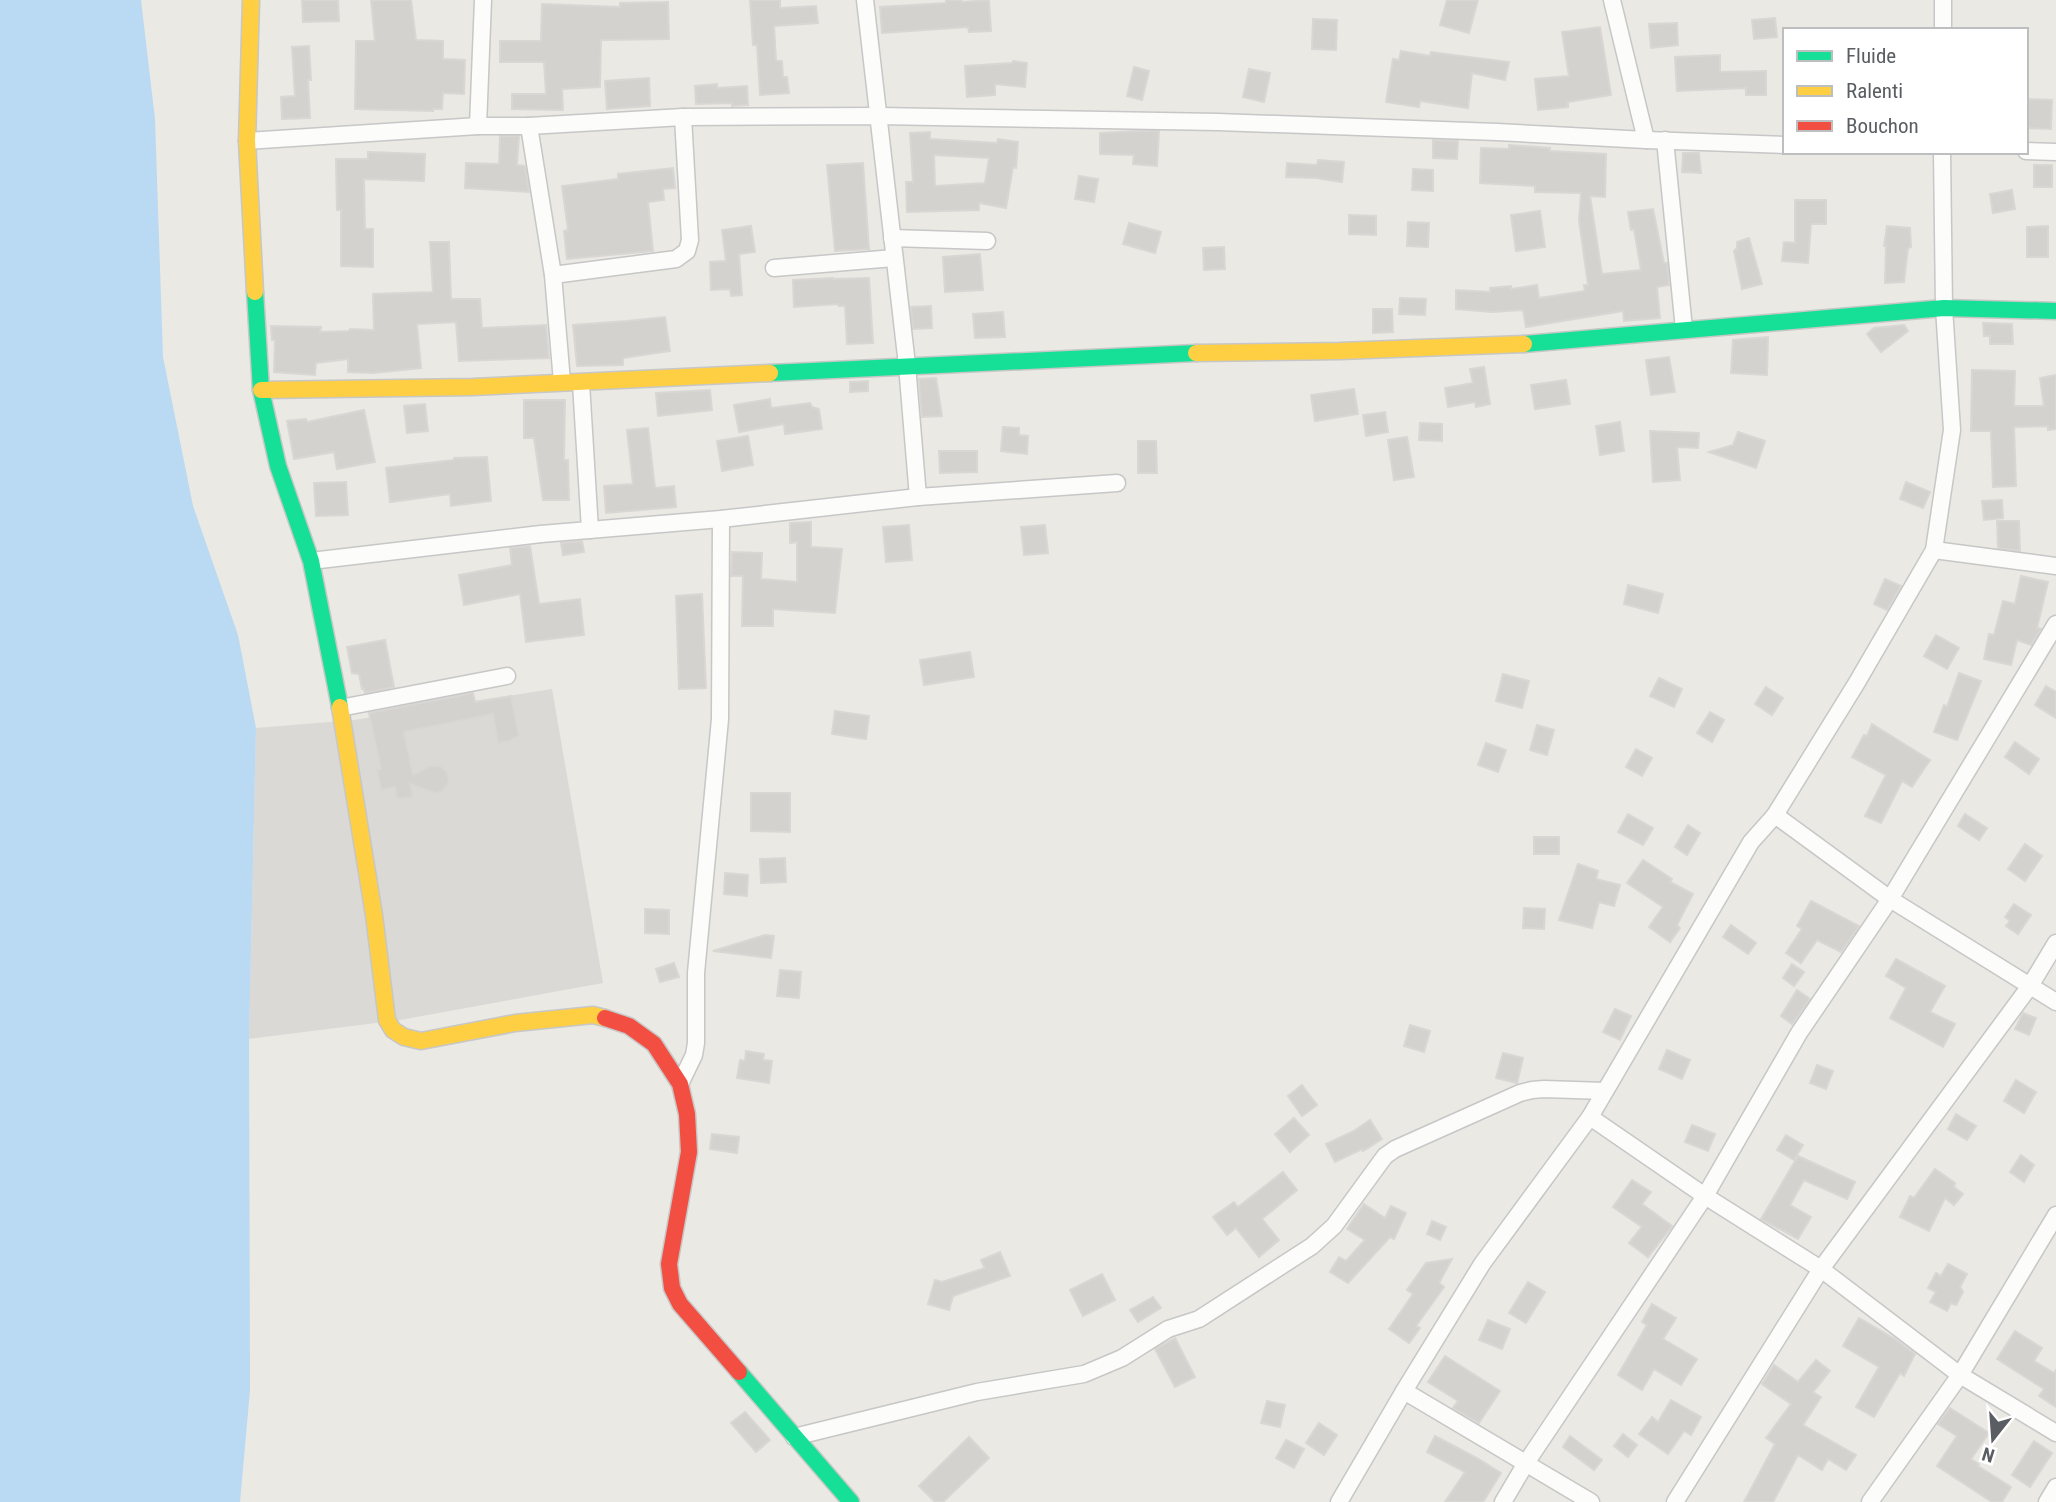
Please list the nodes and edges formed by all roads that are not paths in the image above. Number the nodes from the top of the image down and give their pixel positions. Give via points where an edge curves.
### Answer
1 (251, 0) edge
2 (483, 0) edge
3 (865, 0) edge
4 (1612, 0) edge
5 (1943, 0) edge
6 (1943, 28) edge
7 (879, 116) junction
8 (683, 117) junction
9 (478, 126) junction
10 (529, 126) junction
11 (1646, 140) junction
12 (247, 141) junction
13 (1665, 141) junction
14 (1783, 145) edge
15 (2028, 151) edge
16 (2056, 152) edge
17 (1942, 154) edge
18 (892, 238) junction
19 (987, 241) dead end
20 (894, 258) junction
21 (774, 268) dead end
22 (553, 275) junction
23 (1944, 308) junction
24 (2056, 311) edge
25 (1684, 329) junction
26 (907, 365) junction
27 (562, 382) junction
28 (581, 383) junction
29 (261, 390) junction
30 (1117, 483) dead end
31 (918, 497) junction
32 (721, 519) junction
33 (590, 530) junction
34 (1934, 550) junction
35 (311, 561) junction
36 (2056, 566) edge
37 (2054, 634) edge
38 (507, 676) dead end
39 (341, 708) junction
40 (1775, 816) junction
41 (1890, 899) junction
42 (2056, 943) edge
43 (2031, 986) junction
44 (2056, 1002) edge
45 (680, 1084) junction
46 (1605, 1091) junction
47 (1590, 1117) junction
48 (1706, 1196) junction
49 (2056, 1215) edge
50 (1821, 1269) junction
51 (1960, 1375) junction
52 (1404, 1391) junction
53 (2056, 1433) edge
54 (794, 1437) junction
55 (1526, 1463) junction
56 (2056, 1487) edge
57 (851, 1502) edge
58 (1339, 1502) edge
59 (1503, 1502) edge
60 (1591, 1502) edge
61 (1675, 1502) edge
62 (1870, 1502) edge
63 (2047, 1502) edge

1 - 12 street
2 - 9 street
3 - 7 street
4 - 11 street
5 - 6 street
7 - 8 street
7 - 11 street via 1218,122
7 - 18 street
8 - 10 street
8 - 22 street via 687,251 676,259
9 - 10 street
9 - 12 street
10 - 22 street
11 - 13 street
12 - 29 street
13 - 14 street
13 - 25 street
15 - 16 street
17 - 23 street
18 - 19 street
18 - 20 street
20 - 21 street
20 - 26 street
22 - 27 street
23 - 24 street
23 - 25 street
23 - 34 street via 1952,430
25 - 26 street via 1496,345
26 - 28 street
26 - 31 street
27 - 28 street
27 - 29 street
28 - 33 street
29 - 35 street via 278,466
30 - 31 street
31 - 32 street
32 - 33 street
32 - 45 street via 720,719 696,973 696,1043
33 - 35 street
34 - 36 street
34 - 40 street
35 - 39 street
37 - 41 street
38 - 39 street
39 - 45 street via 387,1020 393,1030 421,1041 515,1023 593,1015 643,1034
40 - 41 street
40 - 46 street via 1751,842
41 - 43 street
41 - 48 street via 1798,1033
42 - 43 street
43 - 44 street
43 - 50 street
45 - 54 street via 689,1152 669,1264 672,1288 680,1304
46 - 47 street
46 - 54 street via 1520,1093 1395,1149 1318,1242 1206,1314 1168,1329 1122,1358 1084,1374 977,1392
47 - 48 street
47 - 52 street via 1482,1264
48 - 50 street
48 - 55 street
49 - 51 street
50 - 51 street
50 - 61 street
51 - 53 street
51 - 62 street
52 - 55 street
52 - 58 street
54 - 57 street
55 - 59 street
55 - 60 street
56 - 63 street

